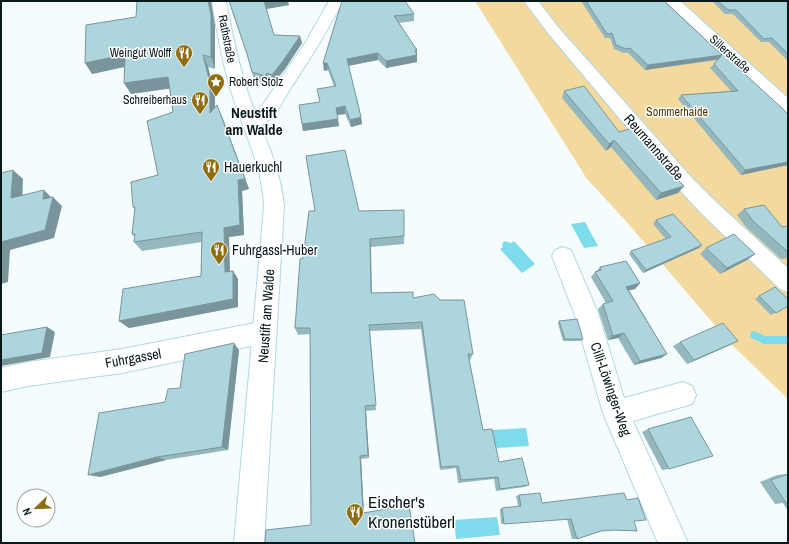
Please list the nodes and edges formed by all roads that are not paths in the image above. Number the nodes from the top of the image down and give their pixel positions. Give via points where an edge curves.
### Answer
1 (219, 1) edge
2 (336, 1) edge
3 (531, 1) edge
4 (672, 1) edge
5 (788, 107) edge
6 (251, 123) junction
7 (563, 256) dead end
8 (788, 282) edge
9 (265, 332) junction
10 (1, 380) edge
11 (683, 395) dead end
12 (616, 413) junction
13 (249, 543) edge
14 (673, 543) edge

1 - 6 street, Rathstraße via 231,64
2 - 6 street via 315,40 272,104 264,115
3 - 8 street, Reumannstraße via 684,182
4 - 5 street, Sillerstraße
6 - 9 street, Neustift am Walde via 265,154 274,186
7 - 12 street, Cilli-Löwinger-Weg via 586,313
9 - 10 street, Fuhrgassel via 122,361
9 - 13 street, Neustift am Walde
11 - 12 street
12 - 14 street, Cilli-Löwinger-Weg

